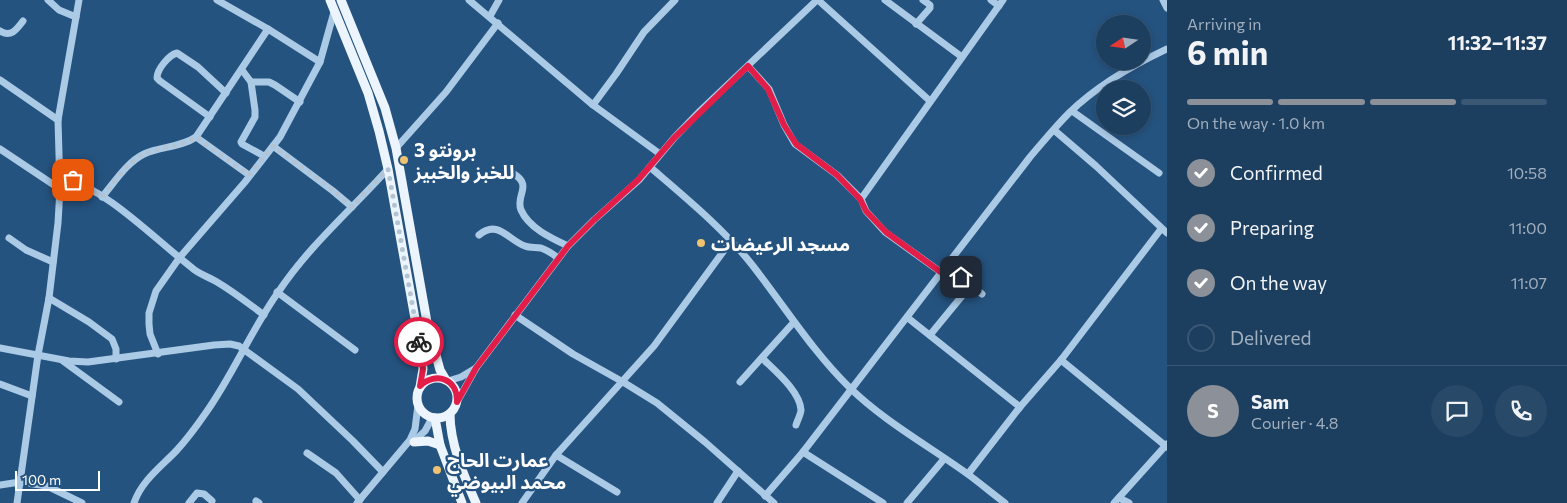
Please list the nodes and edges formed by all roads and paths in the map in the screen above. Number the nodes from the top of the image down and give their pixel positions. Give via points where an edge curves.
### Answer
1 (48, 0) edge
2 (78, 0) edge
3 (217, 0) edge
4 (330, 0) edge
5 (341, 0) edge
6 (469, 0) edge
7 (499, 0) edge
8 (675, 0) edge
9 (817, 0) edge
10 (885, 0) edge
11 (923, 0) edge
12 (991, 0) edge
13 (1163, 0) edge
14 (1001, 3) edge
15 (1167, 8) edge
16 (334, 12) junction
17 (490, 16) junction
18 (76, 17) junction
19 (23, 21) dead end
20 (498, 23) junction
21 (916, 24) junction
22 (268, 29) junction
23 (0, 31) edge
24 (1167, 49) edge
25 (962, 57) junction
26 (320, 62) junction
27 (748, 66) junction
28 (242, 70) junction
29 (0, 80) edge
30 (251, 82) junction
31 (226, 93) junction
32 (930, 101) junction
33 (300, 102) junction
34 (593, 105) junction
35 (1072, 111) junction
36 (210, 116) junction
37 (58, 120) junction
38 (1054, 130) junction
39 (196, 137) junction
40 (273, 146) junction
41 (396, 148) junction
42 (0, 150) edge
43 (660, 154) junction
44 (264, 156) junction
45 (650, 167) junction
46 (388, 169) junction
47 (1159, 172) dead end
48 (514, 174) dead end
49 (60, 175) junction
50 (249, 175) junction
51 (60, 189) junction
52 (102, 197) junction
53 (860, 199) junction
54 (352, 207) junction
55 (1164, 231) edge
56 (479, 235) dead end
57 (9, 238) dead end
58 (732, 241) junction
59 (568, 246) junction
60 (180, 257) junction
61 (558, 258) junction
62 (53, 262) junction
63 (948, 266) junction
64 (942, 273) junction
65 (971, 285) junction
66 (277, 292) junction
67 (982, 294) dead end
68 (49, 298) junction
69 (264, 315) junction
70 (515, 315) junction
71 (908, 318) junction
72 (794, 322) junction
73 (930, 335) junction
74 (0, 348) edge
75 (245, 349) junction
76 (355, 350) dead end
77 (158, 354) junction
78 (38, 355) junction
79 (762, 358) junction
80 (116, 359) junction
81 (62, 360) junction
82 (1061, 360) junction
83 (476, 368) junction
84 (447, 380) junction
85 (623, 382) junction
86 (740, 382) dead end
87 (0, 384) edge
88 (420, 386) junction
89 (851, 389) junction
90 (32, 396) junction
91 (120, 402) dead end
92 (457, 402) junction
93 (418, 405) junction
94 (1020, 407) junction
95 (450, 414) junction
96 (434, 418) junction
97 (796, 426) dead end
98 (414, 442) junction
99 (440, 445) junction
100 (1166, 446) edge
101 (404, 448) junction
102 (307, 452) dead end
103 (803, 452) junction
104 (556, 454) junction
105 (944, 459) junction
106 (738, 471) junction
107 (383, 472) junction
108 (968, 474) junction
109 (20, 482) junction
110 (0, 485) edge
111 (617, 492) dead end
112 (766, 496) junction
113 (212, 501) dead end
114 (359, 501) edge
115 (1116, 501) edge
116 (16, 503) edge
117 (82, 503) edge
118 (134, 503) edge
119 (188, 503) edge
120 (462, 503) edge
121 (476, 503) edge
122 (522, 503) edge
123 (717, 503) edge
124 (774, 503) edge
125 (883, 503) edge
126 (907, 503) edge
127 (1004, 503) edge
128 (1129, 503) edge

1 - 18 street via 59,10
2 - 18 street
3 - 22 street
4 - 16 main road
5 - 41 main road via 385,108
6 - 17 street
7 - 17 street
8 - 34 street via 644,32
9 - 27 street
9 - 32 street
10 - 21 street
11 - 21 street via 930,8
12 - 14 street
13 - 15 street
14 - 25 street
16 - 26 street
16 - 46 main road via 368,93
17 - 20 street
18 - 37 street
19 - 23 street via 10,34
20 - 34 street
20 - 41 street via 446,92
21 - 25 street
22 - 26 street
22 - 28 street
24 - 35 street via 1109,82
25 - 32 street
26 - 33 street
27 - 43 street via 700,110
27 - 53 street via 768,89 796,144 837,175
28 - 30 street
28 - 31 street
29 - 37 street
30 - 33 street via 269,82
30 - 44 street via 255,117 241,142
31 - 36 street
31 - 36 street via 177,52 157,73 160,81
32 - 53 street
33 - 40 street
34 - 43 street
35 - 38 street
35 - 47 street
36 - 39 street
37 - 49 street
38 - 55 street
38 - 63 street
39 - 50 street
39 - 52 street via 138,157
40 - 44 street
40 - 54 street
41 - 84 main road via 428,322 440,370
42 - 51 street
43 - 45 street
44 - 50 street
45 - 58 street
45 - 59 street
46 - 54 street
46 - 88 main road via 422,357
48 - 59 street via 524,188 519,203 527,219 545,234
49 - 51 street
49 - 52 street via 81,183
50 - 60 street
51 - 62 street
52 - 60 street
53 - 64 street via 866,211 886,232
54 - 66 street via 304,257
55 - 82 street
56 - 61 street via 495,229 523,246 540,248
57 - 62 street
58 - 72 street
58 - 85 street via 667,330
59 - 61 street
60 - 69 street via 192,269 217,282
60 - 77 street via 156,291 149,313 150,334
61 - 70 street
62 - 68 street
63 - 64 street
63 - 65 street
64 - 71 street
65 - 67 street
65 - 73 street
66 - 69 street
66 - 76 street
68 - 78 street
68 - 80 street via 112,339
69 - 75 street
70 - 83 street
70 - 85 street via 573,354
71 - 73 street
71 - 89 street
72 - 79 street
72 - 89 street
73 - 94 street
74 - 78 street
75 - 77 street via 222,344
75 - 107 street via 298,389
75 - 118 street via 186,440 151,475
77 - 80 street
78 - 81 street
78 - 90 street
79 - 86 street
79 - 97 street via 790,386 797,399 801,409
80 - 81 street
81 - 91 street
82 - 94 street
82 - 100 street
83 - 84 street via 461,377
83 - 92 street
84 - 88 main road via 432,378
84 - 92 main road via 456,392
85 - 104 street
85 - 106 street via 657,403
87 - 90 street
88 - 93 main road via 416,396
89 - 103 street
89 - 105 street via 872,408
90 - 109 street
92 - 95 main road
93 - 96 main road via 426,416
93 - 101 street via 415,429
94 - 108 street
95 - 96 main road
95 - 121 main road via 456,449
96 - 98 street
96 - 99 main road
98 - 99 main road via 428,441
98 - 101 street
99 - 120 main road
100 - 115 street
101 - 107 street
102 - 114 street via 332,469
103 - 112 street
103 - 125 street
104 - 111 street
104 - 122 street
105 - 108 street
105 - 126 street
106 - 112 street
106 - 123 street
107 - 114 street
108 - 127 street
109 - 110 street
109 - 116 street
109 - 117 street via 46,486
112 - 124 street
113 - 119 street via 197,493
115 - 128 street

